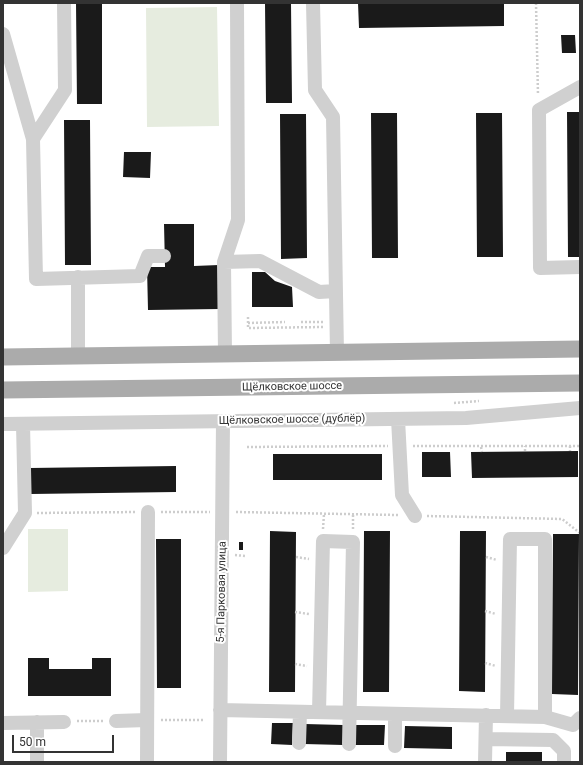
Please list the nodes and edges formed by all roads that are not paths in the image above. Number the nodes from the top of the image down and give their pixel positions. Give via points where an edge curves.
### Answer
1 (64, 3) edge
2 (237, 3) edge
3 (313, 3) edge
4 (3, 34) edge
5 (580, 87) edge
6 (33, 140) junction
7 (164, 256) dead end
8 (224, 262) junction
9 (580, 267) edge
10 (78, 278) junction
11 (336, 291) junction
12 (580, 349) edge
13 (337, 353) junction
14 (225, 354) junction
15 (78, 356) junction
16 (3, 357) edge
17 (580, 383) edge
18 (3, 390) edge
19 (580, 408) edge
20 (398, 419) junction
21 (223, 421) junction
22 (3, 424) edge
23 (23, 424) junction
24 (148, 512) road end
25 (415, 516) dead end
26 (8, 530) edge
27 (3, 548) edge
28 (220, 710) junction
29 (300, 712) junction
30 (319, 712) junction
31 (349, 713) junction
32 (395, 714) junction
33 (486, 715) junction
34 (507, 716) junction
35 (545, 717) junction
36 (580, 718) edge
37 (147, 720) junction
38 (116, 721) road end
39 (37, 722) junction
40 (64, 722) road end
41 (3, 723) edge
42 (486, 739) junction
43 (299, 743) dead end
44 (349, 744) dead end
45 (395, 746) dead end
46 (37, 762) edge
47 (147, 762) edge
48 (220, 762) edge
49 (485, 762) edge
50 (564, 762) edge

1 - 6 street via 65,90
2 - 8 street via 238,220
3 - 11 street via 315,90 333,117
4 - 6 street
5 - 9 street via 539,110 540,268
6 - 10 street via 36,279
7 - 10 street via 148,256 140,276
8 - 11 street via 260,260 319,292
8 - 14 street
10 - 15 street
11 - 13 street
12 - 13 main road
13 - 14 main road
14 - 15 main road
15 - 16 main road
17 - 18 main road, Щёлковское шоссе
19 - 20 street, Щёлковское шоссе (дублёр) via 466,418
20 - 21 street, Щёлковское шоссе (дублёр)
20 - 25 street via 402,495
21 - 23 street, Щёлковское шоссе (дублёр)
21 - 28 street, 5-я Парковая улица
22 - 23 street, Щёлковское шоссе (дублёр)
23 - 26 street via 25,513
24 - 37 street
26 - 27 street
28 - 29 street
28 - 48 street, 5-я Парковая улица
29 - 30 street
29 - 43 street
30 - 31 street
30 - 31 street via 323,541 353,542
31 - 32 street
31 - 44 street
32 - 33 street
32 - 45 street
33 - 34 street
33 - 42 street
34 - 35 street
34 - 35 street via 510,539 544,539
35 - 36 street via 573,725
37 - 38 street
37 - 47 street
39 - 40 street
39 - 41 street
39 - 46 street
42 - 49 street
42 - 50 street via 553,740 564,751

